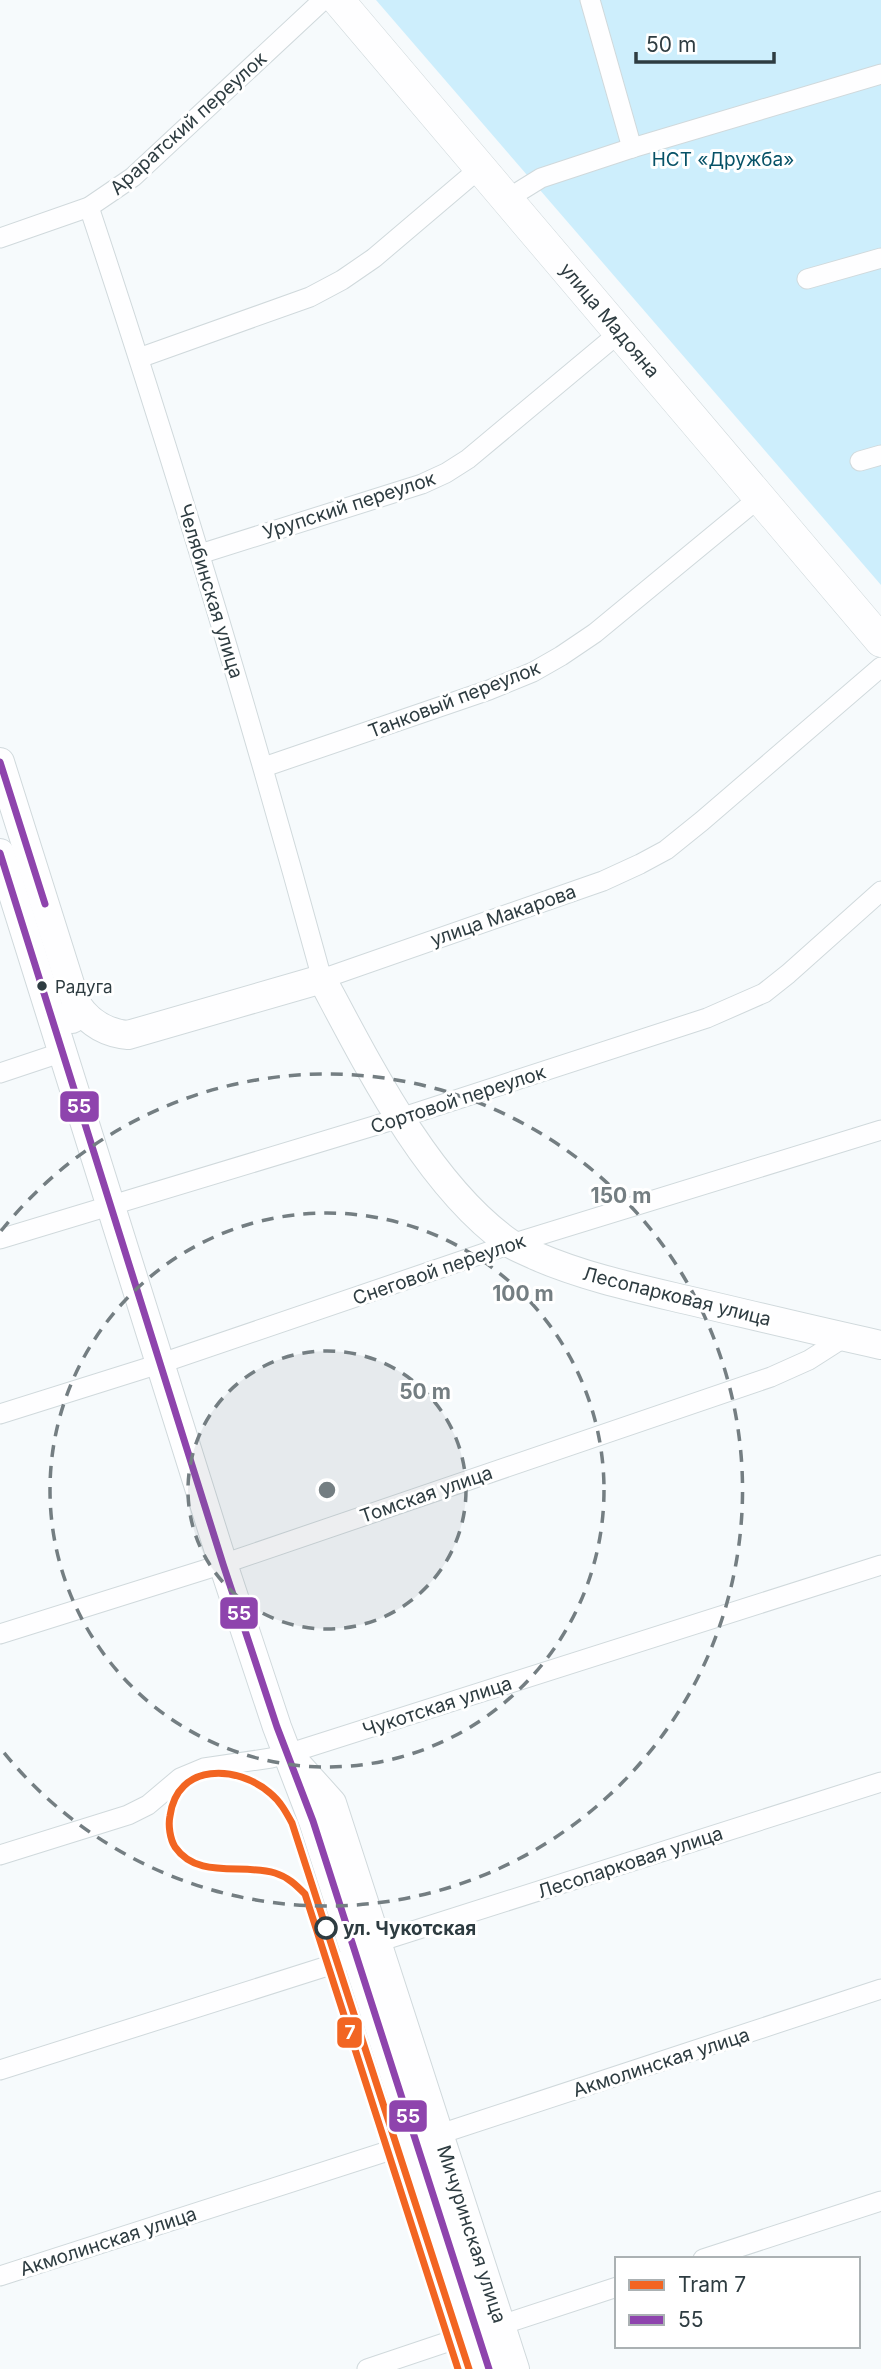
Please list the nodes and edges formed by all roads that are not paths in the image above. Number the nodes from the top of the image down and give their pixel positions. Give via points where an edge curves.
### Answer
1 (323, 0) edge
2 (338, 0) edge
3 (356, 0) edge
4 (590, 0) edge
5 (881, 74) edge
6 (632, 148) junction
7 (480, 169) junction
8 (520, 191) junction
9 (89, 207) junction
10 (0, 238) edge
11 (881, 258) edge
12 (807, 279) dead end
13 (620, 333) junction
14 (139, 358) junction
15 (881, 455) edge
16 (860, 461) dead end
17 (760, 497) junction
18 (200, 554) junction
19 (881, 616) edge
20 (881, 641) edge
21 (881, 667) edge
22 (0, 762) edge
23 (264, 767) junction
24 (0, 853) edge
25 (881, 891) edge
26 (322, 979) junction
27 (76, 1003) junction
28 (63, 1052) junction
29 (0, 1073) edge
30 (400, 1118) junction
31 (881, 1130) edge
32 (109, 1206) junction
33 (0, 1240) edge
34 (511, 1244) junction
35 (845, 1337) junction
36 (881, 1345) edge
37 (159, 1364) junction
38 (0, 1415) edge
39 (223, 1564) junction
40 (881, 1564) edge
41 (0, 1634) edge
42 (287, 1754) junction
43 (881, 1782) edge
44 (0, 1856) edge
45 (367, 1949) junction
46 (881, 1989) edge
47 (0, 2070) edge
48 (428, 2138) junction
49 (881, 2201) edge
50 (709, 2257) edge
51 (0, 2276) edge
52 (615, 2288) edge
53 (489, 2329) junction
54 (367, 2369) edge
55 (489, 2369) edge
56 (515, 2369) edge

1 - 9 street, Араратский переулок via 133,177
2 - 7 main road, улица Мадояна
3 - 8 main road, улица Мадояна
4 - 6 street
5 - 6 street
6 - 8 street via 541,178
7 - 13 main road, улица Мадояна
7 - 14 street via 342,280 310,297
8 - 19 main road, улица Мадояна
9 - 10 street, Араратский переулок
9 - 14 street, Челябинская улица
11 - 12 street
13 - 17 main road, улица Мадояна
13 - 18 street, Урупский переулок via 446,473
14 - 18 street, Челябинская улица
15 - 16 street
17 - 20 main road, улица Мадояна
17 - 23 street, Танковый переулок via 595,633 542,667 489,690
18 - 23 street, Челябинская улица
21 - 26 street, улица Макарова via 666,850 603,881
22 - 27 main road
23 - 26 street, Челябинская улица
24 - 28 main road, Мичуринская улица
25 - 30 street, Сортовой переулок via 788,974 741,1005
26 - 27 main road, улица Макарова via 128,1035 99,1026
26 - 30 main road, Лесопарковая улица
27 - 28 main road
28 - 29 street
28 - 32 main road, Мичуринская улица
30 - 32 street, Сортовой переулок
30 - 34 main road, Лесопарковая улица via 449,1186
31 - 34 street, Снеговой переулок
32 - 33 street, Сортовой переулок
32 - 37 main road, Мичуринская улица
34 - 35 main road, Лесопарковая улица via 562,1267 623,1285
34 - 37 street, Снеговой переулок
35 - 36 main road, Лесопарковая улица
35 - 39 street, Томская улица via 771,1377
37 - 38 street, Снеговой переулок
37 - 39 main road, Мичуринская улица
39 - 41 street, Томская улица
39 - 42 main road, Мичуринская улица
40 - 42 street, Чукотская улица
42 - 44 street, Чукотская улица via 204,1768 180,1778 128,1815
42 - 45 main road, Мичуринская улица via 332,1803
43 - 45 street, Лесопарковая улица
45 - 47 street, Лесопарковая улица
45 - 48 main road, Мичуринская улица
46 - 48 street, Акмолинская улица
48 - 51 street, Акмолинская улица
48 - 53 main road, Мичуринская улица
49 - 50 street
52 - 53 street
53 - 54 street
53 - 55 main road, Мичуринская улица
53 - 56 main road, Мичуринская улица

